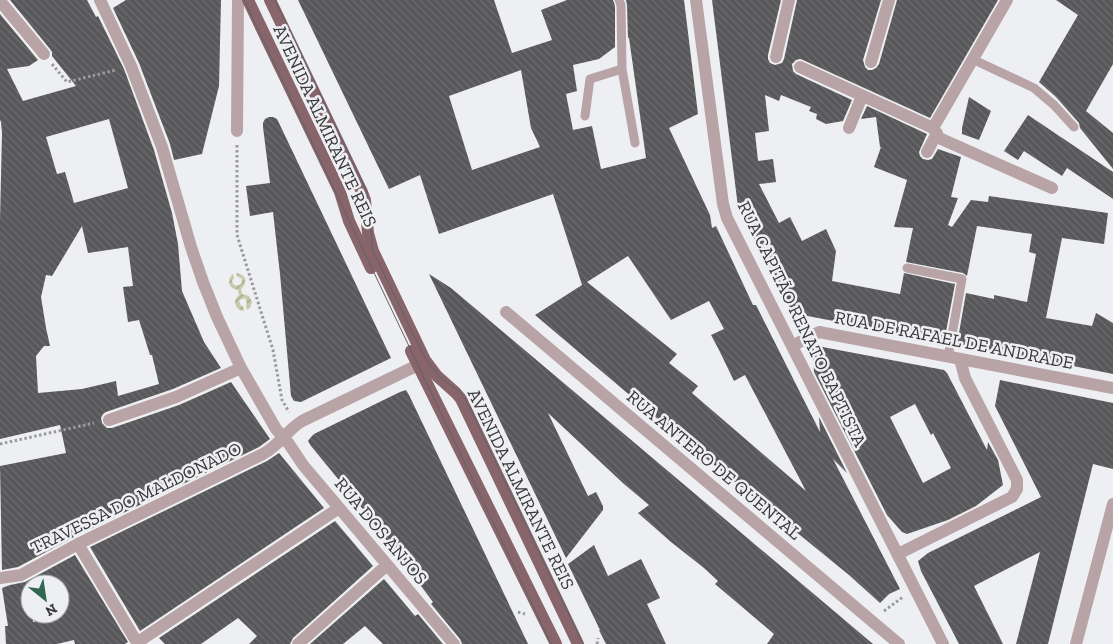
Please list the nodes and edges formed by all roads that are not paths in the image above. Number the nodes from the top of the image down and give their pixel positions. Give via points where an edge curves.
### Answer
1 (0, 0) edge
2 (100, 0) edge
3 (238, 0) edge
4 (248, 0) edge
5 (270, 0) edge
6 (619, 0) edge
7 (696, 0) edge
8 (789, 0) edge
9 (889, 0) edge
10 (1007, 0) edge
11 (44, 54) road end
12 (776, 57) dead end
13 (972, 59) junction
14 (872, 62) dead end
15 (800, 68) dead end
16 (622, 69) junction
17 (862, 96) junction
18 (585, 116) dead end
19 (1074, 127) dead end
20 (849, 128) dead end
21 (237, 131) road end
22 (936, 133) junction
23 (635, 143) dead end
24 (927, 152) dead end
25 (1052, 188) dead end
26 (907, 268) dead end
27 (506, 312) dead end
28 (792, 346) junction
29 (954, 358) junction
30 (418, 365) junction
31 (241, 368) junction
32 (1113, 388) edge
33 (109, 420) road end
34 (283, 439) junction
35 (1113, 504) edge
36 (339, 508) junction
37 (78, 544) junction
38 (898, 554) junction
39 (386, 564) junction
40 (0, 578) edge
41 (139, 643) edge
42 (298, 644) edge
43 (454, 644) edge
44 (556, 644) edge
45 (578, 644) edge
46 (899, 644) edge
47 (943, 644) edge
48 (1076, 644) edge

1 - 11 street
2 - 31 street, RUA DOS ANJOS via 131,66 162,147 190,247 217,318
3 - 21 street
4 - 30 main road, AVENIDA ALMIRANTE REIS
5 - 45 main road, AVENIDA ALMIRANTE REIS via 362,192 373,251 421,352 437,376 461,399
6 - 16 lane
7 - 28 street, RUA CAPITÃO RENATO BAPTISTA via 723,204 727,218
8 - 12 street
9 - 14 street
10 - 13 street
13 - 19 lane via 1034,88
13 - 22 street
15 - 17 street
16 - 18 lane via 590,78
16 - 23 lane
17 - 20 street
17 - 22 street
22 - 24 street
22 - 25 street
26 - 29 lane via 962,279
27 - 46 street, RUA ANTERO DE QUENTAL
28 - 29 street, RUA DE RAFAEL DE ANDRADE via 819,332
28 - 38 street, RUA CAPITÃO RENATO BAPTISTA
29 - 32 street, RUA DE RAFAEL DE ANDRADE
29 - 38 street via 1017,480 1018,489 1012,497
30 - 34 street, TRAVESSA DO MALDONADO via 302,421
30 - 44 main road, AVENIDA ALMIRANTE REIS
31 - 33 street via 176,397
31 - 34 street, RUA DOS ANJOS
34 - 36 street, RUA DOS ANJOS
34 - 37 street, TRAVESSA DO MALDONADO via 269,451
35 - 48 street
36 - 39 street, RUA DOS ANJOS
36 - 41 street
37 - 40 street, TRAVESSA DO MALDONADO via 21,575
37 - 41 street
38 - 47 street, RUA CAPITÃO RENATO BAPTISTA
39 - 42 street
39 - 43 street, RUA DOS ANJOS

